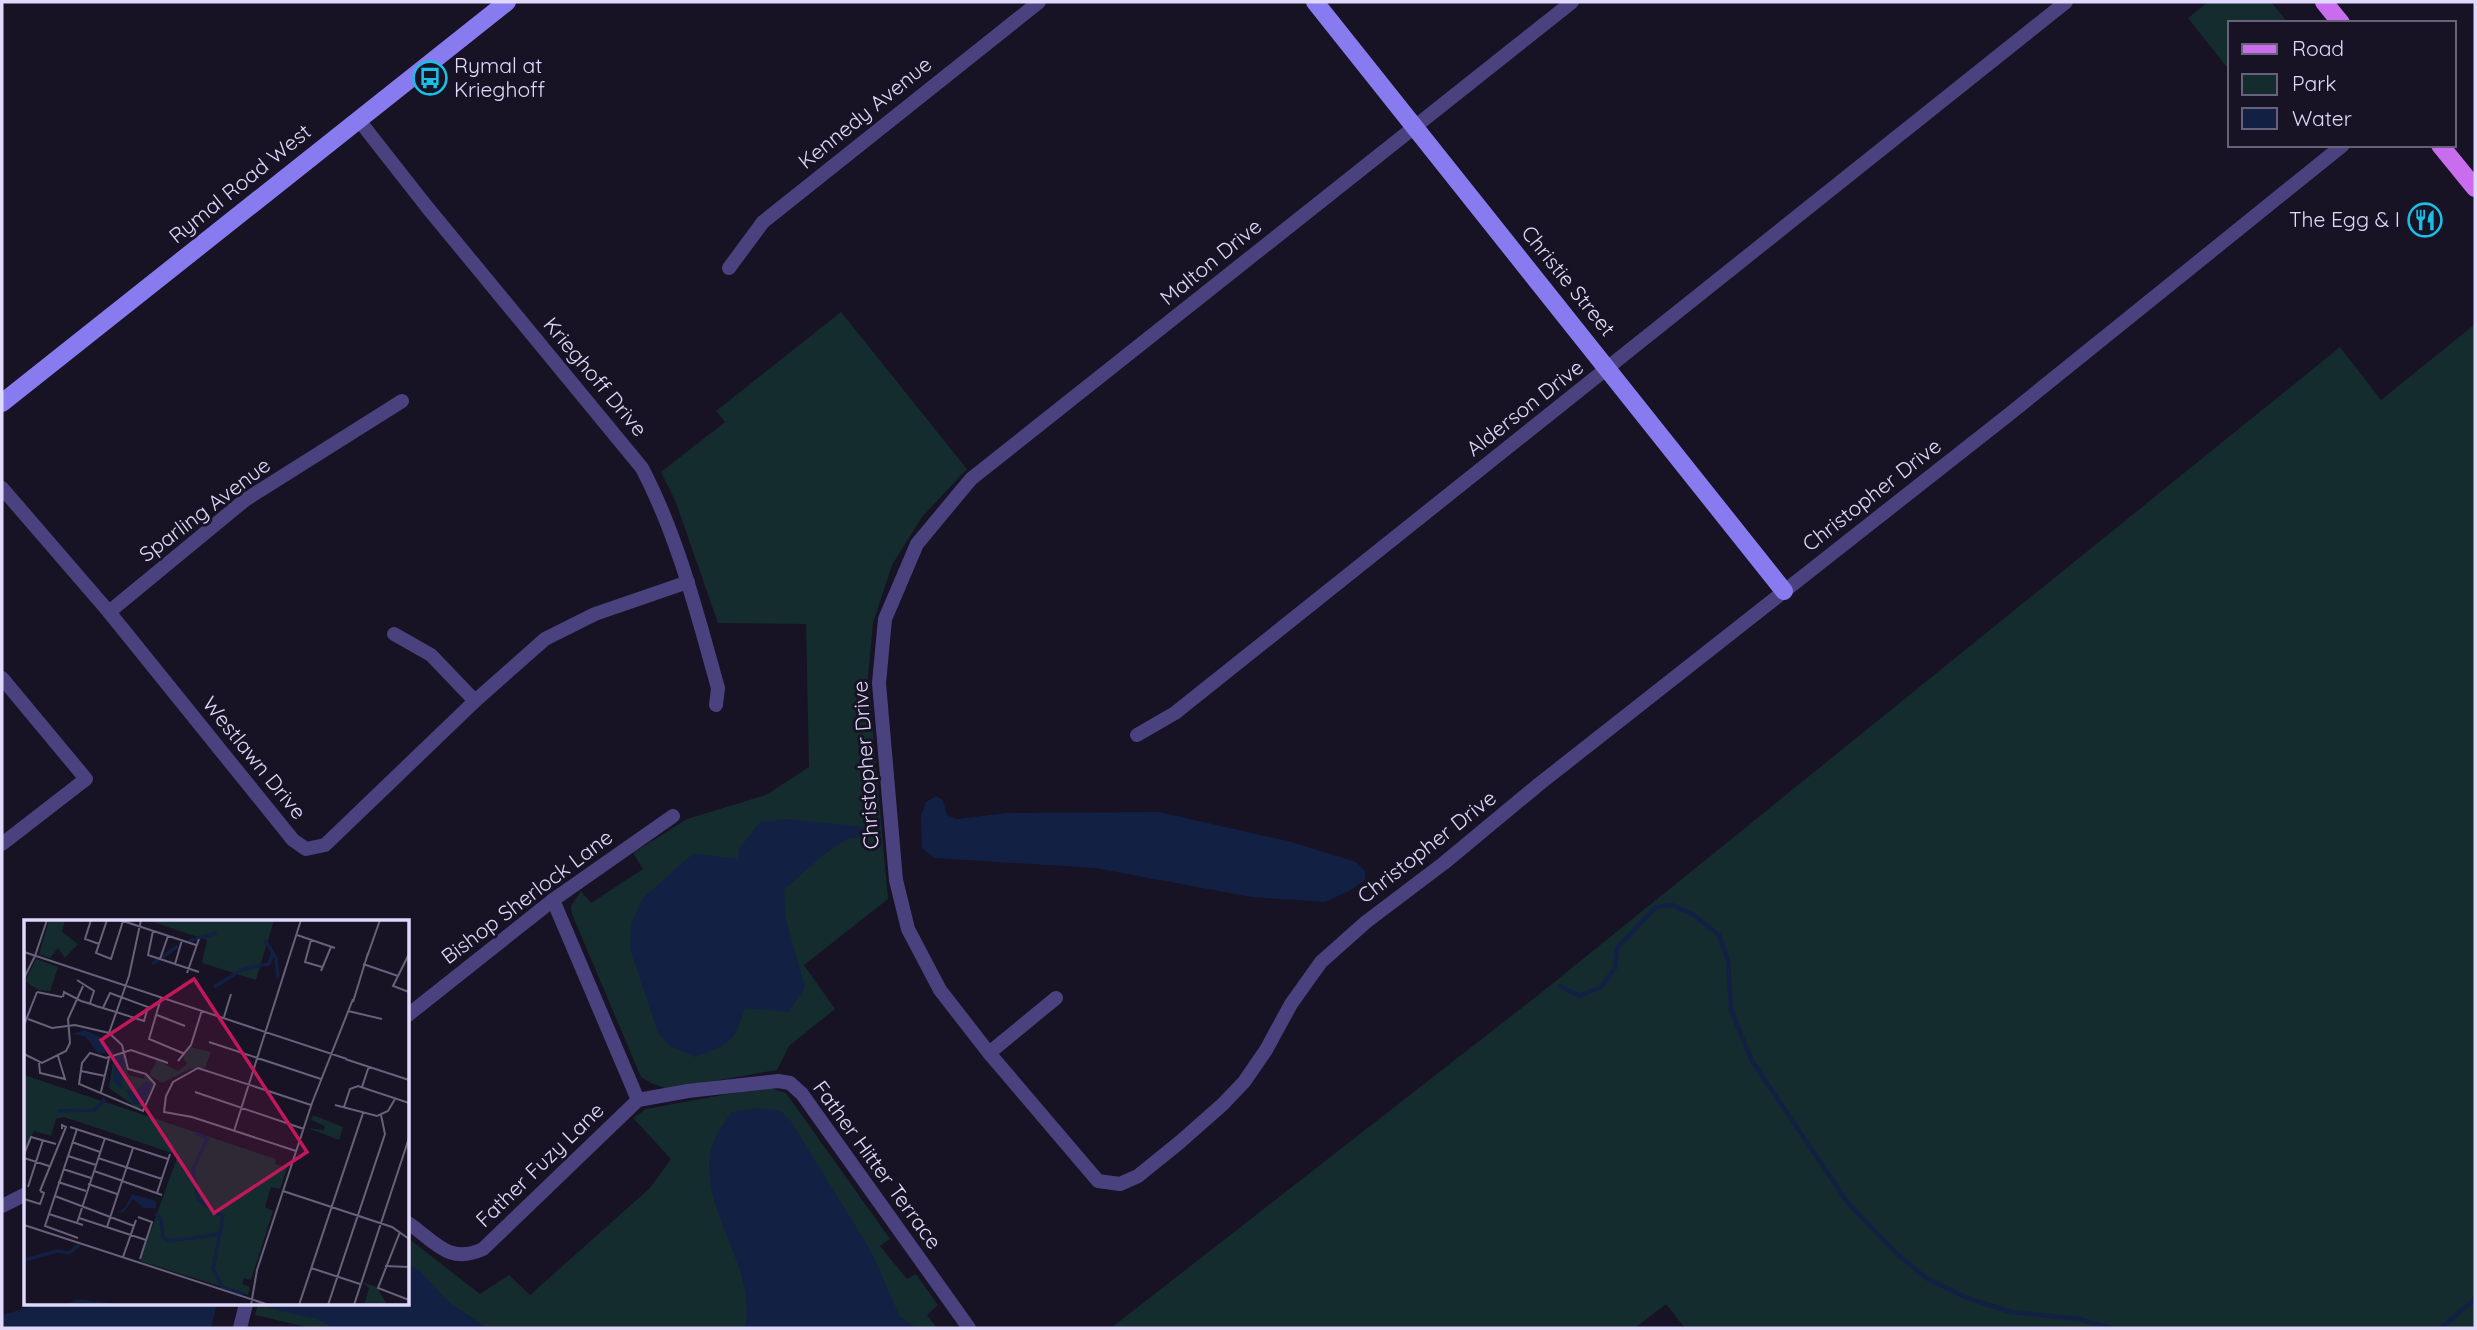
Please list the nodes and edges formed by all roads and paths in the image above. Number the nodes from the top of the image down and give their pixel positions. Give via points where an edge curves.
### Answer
1 (507, 2) edge
2 (1039, 2) edge
3 (1315, 2) edge
4 (1572, 2) edge
5 (2066, 2) edge
6 (2324, 2) edge
7 (2339, 21) edge
8 (358, 119) junction
9 (1415, 127) junction
10 (2341, 147) edge
11 (2442, 147) edge
12 (2475, 188) edge
13 (729, 268) dead end
14 (1609, 368) junction
15 (402, 401) dead end
16 (2, 403) edge
17 (2, 488) edge
18 (900, 579) joint
19 (688, 582) junction
20 (1784, 591) junction
21 (109, 612) junction
22 (394, 634) dead end
23 (2, 678) edge
24 (475, 701) junction
25 (716, 705) dead end
26 (1137, 735) dead end
27 (673, 816) dead end
28 (2, 844) edge
29 (553, 900) junction
30 (1056, 998) dead end
31 (410, 1013) edge
32 (989, 1053) junction
33 (638, 1100) junction
34 (24, 1195) edge
35 (2, 1206) edge
36 (410, 1224) edge
37 (246, 1306) edge
38 (240, 1328) edge
39 (969, 1328) edge

1 - 8 street, Rymal Road West
2 - 13 street, Kennedy Avenue via 763,222
3 - 9 street, Christie Street
4 - 9 street, Malton Drive
5 - 14 street, Alderson Drive
6 - 7 main road
8 - 16 street, Rymal Road West
8 - 19 street, Krieghoff Drive via 642,468 662,505
9 - 14 street, Christie Street
9 - 18 street, Malton Drive via 971,479 916,544
10 - 20 street, Christopher Drive
11 - 12 main road
14 - 20 street, Christie Street
14 - 26 street, Alderson Drive via 1175,713
15 - 21 street, Sparling Avenue via 245,500
17 - 21 street, Westlawn Drive
18 - 32 street, Christopher Drive via 885,620 879,683 896,880 908,929 922,959
19 - 24 street, Westlawn Drive via 595,614 545,639
19 - 25 street, Krieghoff Drive via 718,688
20 - 32 street, Christopher Drive via 1321,962 1244,1082 1138,1175 1120,1184 1098,1181
21 - 24 street, Westlawn Drive via 293,840 306,849 325,845
22 - 24 street via 431,654
23 - 28 street via 86,779
27 - 29 street, Bishop Sherlock Lane
29 - 31 street, Bishop Sherlock Lane
29 - 33 street
30 - 32 street
33 - 36 street, Father Fuzy Lane via 483,1249 469,1256 448,1253
33 - 39 street, Father Hitter Terrace via 790,1083
34 - 35 street
37 - 38 street

